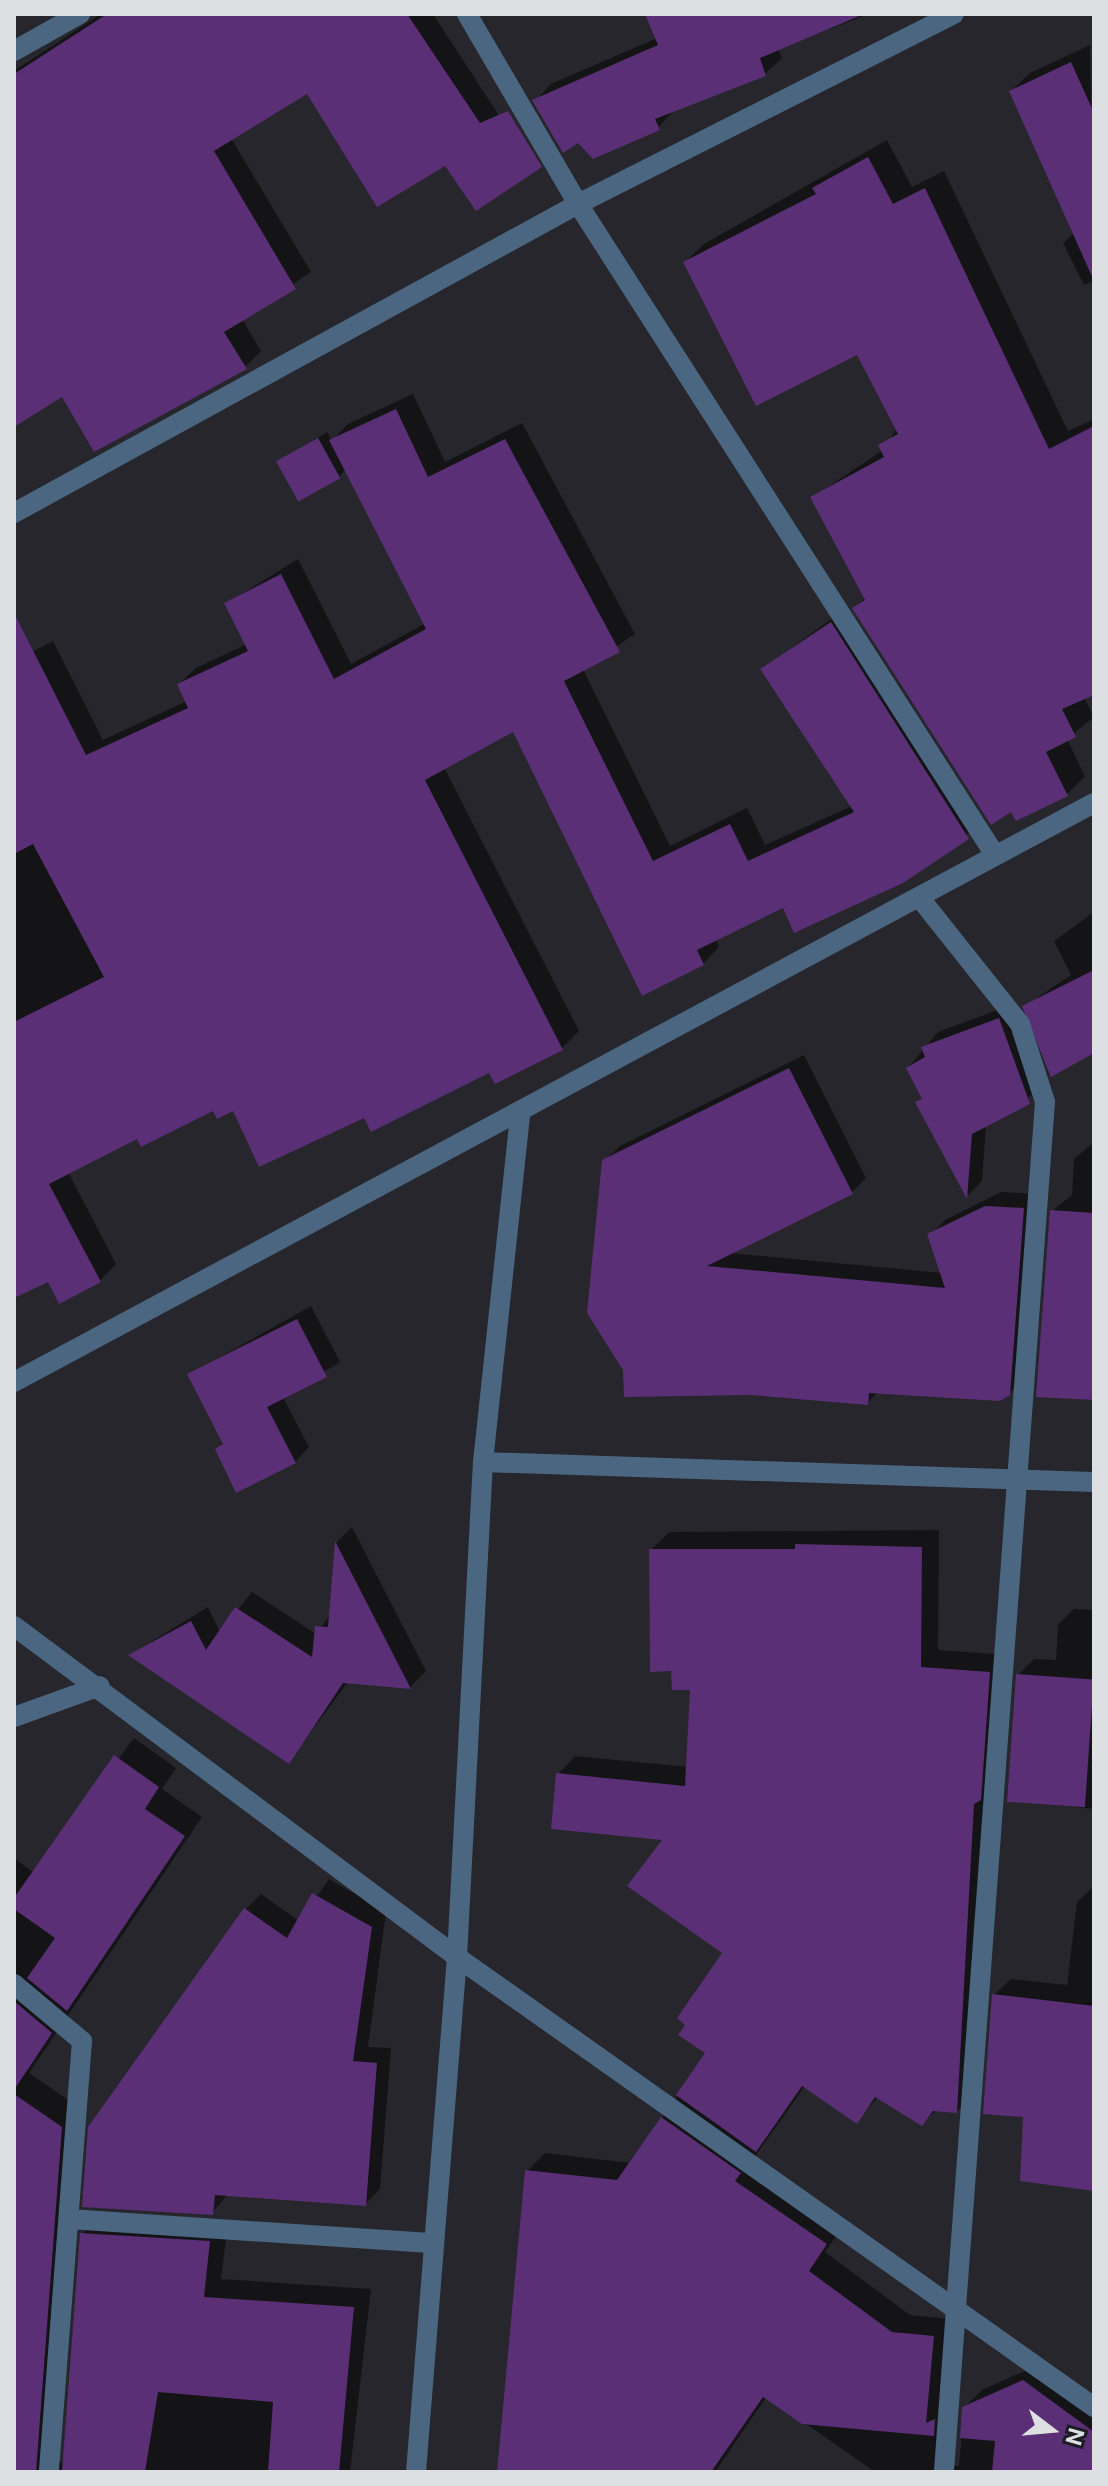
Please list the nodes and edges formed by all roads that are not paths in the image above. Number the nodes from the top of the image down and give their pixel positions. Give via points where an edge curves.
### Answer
1 (80, 14) edge
2 (467, 14) edge
3 (954, 14) edge
4 (14, 51) edge
5 (578, 204) junction
6 (14, 513) edge
7 (1094, 803) edge
8 (995, 855) junction
9 (919, 897) junction
10 (520, 1114) junction
11 (14, 1382) edge
12 (483, 1462) junction
13 (1018, 1477) junction
14 (1094, 1482) edge
15 (14, 1626) edge
16 (100, 1686) junction
17 (14, 1717) edge
18 (457, 1957) junction
19 (14, 1984) edge
20 (69, 2219) junction
21 (434, 2243) junction
22 (959, 2316) junction
23 (1094, 2407) edge
24 (49, 2472) edge
25 (416, 2472) edge
26 (944, 2472) edge

1 - 4 street
2 - 5 street
3 - 5 street
5 - 6 street
5 - 8 street
7 - 8 street
8 - 9 street
9 - 10 street
9 - 13 street via 1020,1024 1045,1102
10 - 11 street
10 - 12 street
12 - 13 street
12 - 18 street
13 - 14 street
13 - 22 street
15 - 16 street
16 - 17 street
16 - 18 street
18 - 21 street
18 - 22 street
19 - 20 street via 82,2041
20 - 21 street
20 - 24 street
21 - 25 street
22 - 23 street
22 - 26 street

